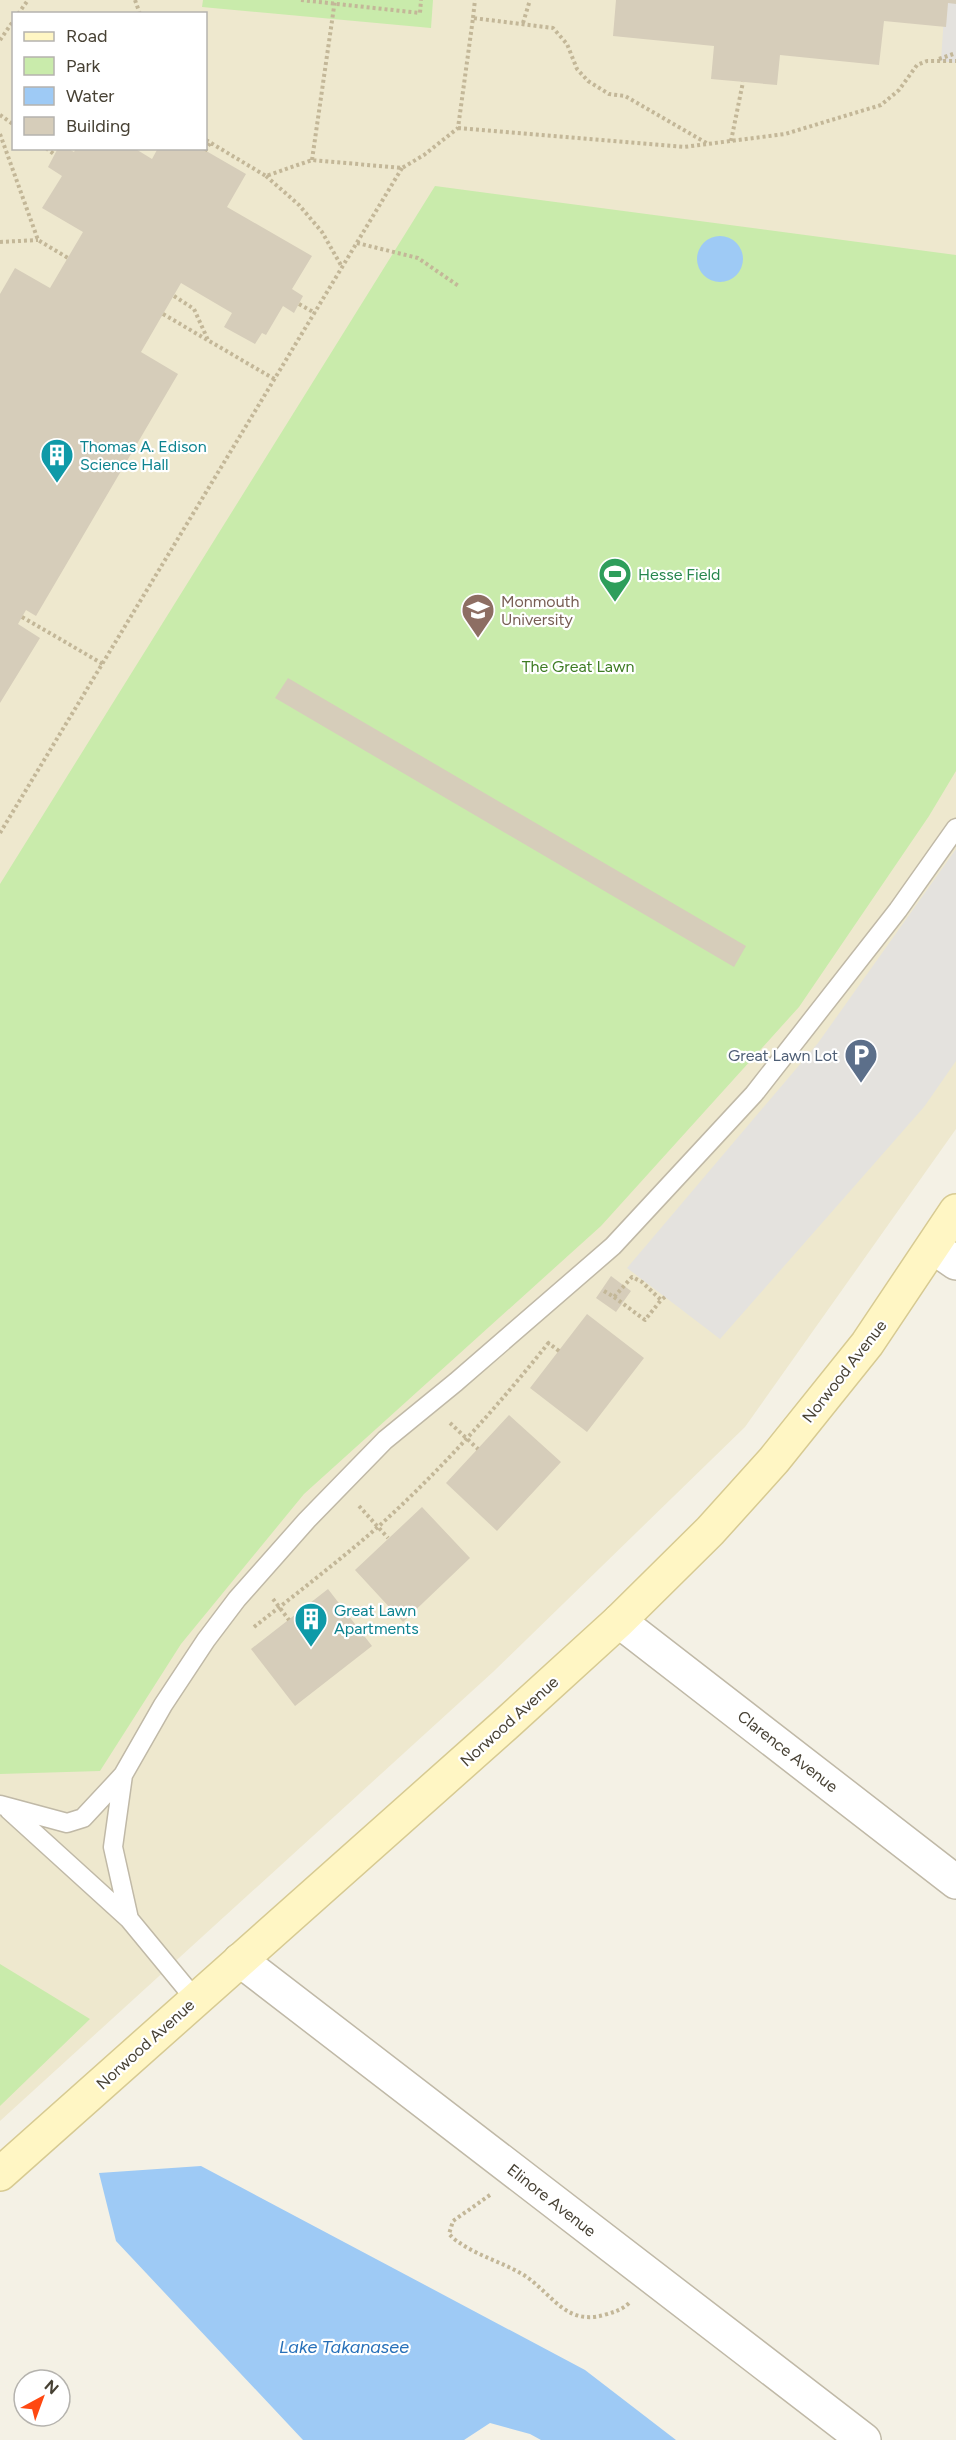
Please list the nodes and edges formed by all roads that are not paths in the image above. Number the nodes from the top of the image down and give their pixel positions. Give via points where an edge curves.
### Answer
1 (956, 828) edge
2 (956, 1212) edge
3 (944, 1255) edge
4 (619, 1621) junction
5 (123, 1775) junction
6 (4, 1807) edge
7 (956, 1882) edge
8 (129, 1919) junction
9 (240, 1960) junction
10 (195, 1999) junction
11 (0, 2174) edge
12 (864, 2440) edge

1 - 5 lane via 898,910 754,1094 613,1246 385,1440 237,1599 163,1705
2 - 3 main road, Norwood Avenue
3 - 4 main road, Norwood Avenue via 774,1460 710,1531
4 - 7 street, Clarence Avenue
4 - 9 main road, Norwood Avenue
5 - 6 lane via 82,1818 67,1823
5 - 8 lane via 113,1847
6 - 8 lane
8 - 10 lane
9 - 10 main road, Norwood Avenue
9 - 12 street, Elinore Avenue
10 - 11 main road, Norwood Avenue

